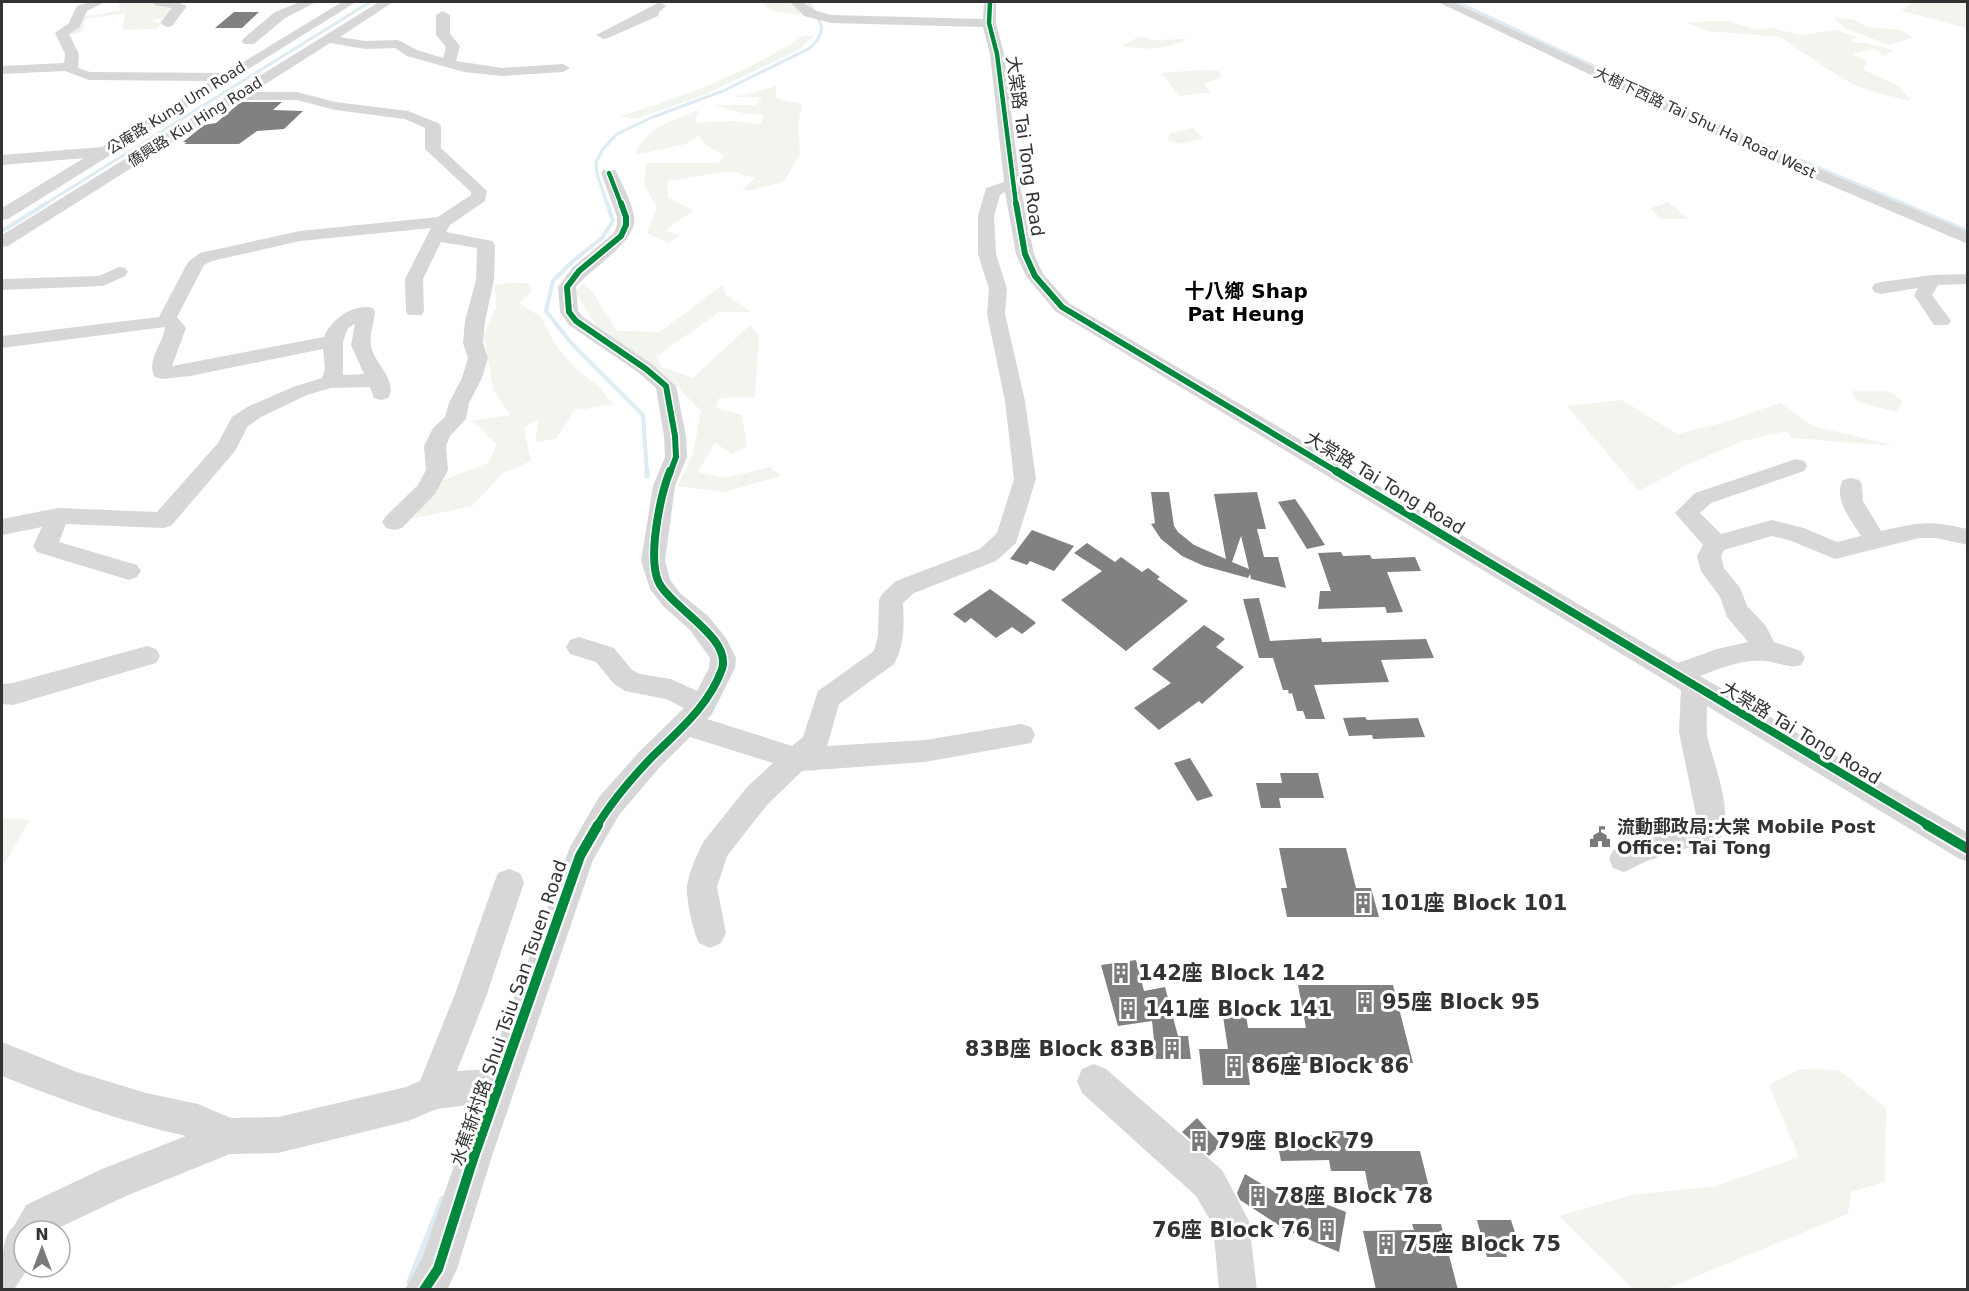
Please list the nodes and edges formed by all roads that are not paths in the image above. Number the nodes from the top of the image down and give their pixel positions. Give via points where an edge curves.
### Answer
1 (99, 2) edge
2 (159, 2) edge
3 (310, 2) edge
4 (350, 2) edge
5 (387, 2) edge
6 (795, 2) edge
7 (1444, 2) edge
8 (1471, 2) edge
9 (660, 6) dead end
10 (990, 12) edge
11 (443, 15) dead end
12 (325, 17) junction
13 (276, 18) junction
14 (167, 23) dead end
15 (603, 34) dead end
16 (329, 39) junction
17 (249, 41) dead end
18 (448, 65) junction
19 (70, 66) junction
20 (563, 68) dead end
21 (2, 70) edge
22 (226, 77) junction
23 (236, 96) junction
24 (109, 150) junction
25 (2, 160) edge
26 (614, 170) dead end
27 (1012, 184) junction
28 (2, 215) edge
29 (1968, 222) edge
30 (439, 229) junction
31 (1968, 239) edge
32 (2, 242) edge
33 (119, 272) dead end
34 (1968, 279) edge
35 (1932, 280) junction
36 (2, 285) edge
37 (1881, 288) dead end
38 (415, 311) dead end
39 (170, 321) junction
40 (1941, 321) dead end
41 (333, 341) junction
42 (2, 342) edge
43 (328, 382) junction
44 (1796, 466) dead end
45 (1851, 485) dead end
46 (58, 516) junction
47 (394, 522) dead end
48 (2, 527) edge
49 (1968, 537) edge
50 (1875, 541) junction
51 (1716, 544) junction
52 (129, 572) dead end
53 (579, 647) dead end
54 (1765, 651) junction
55 (147, 656) dead end
56 (1792, 658) dead end
57 (1684, 680) junction
58 (2, 694) edge
59 (694, 715) junction
60 (1021, 735) dead end
61 (795, 760) junction
62 (1968, 849) edge
63 (1624, 859) dead end
64 (509, 883) dead end
65 (710, 933) dead end
66 (2, 1059) edge
67 (1094, 1081) dead end
68 (495, 1086) junction
69 (441, 1091) junction
70 (230, 1136) junction
71 (38, 1219) edge
72 (12, 1260) edge
73 (2, 1275) edge
74 (424, 1290) edge
75 (1238, 1290) edge

1 - 19 street via 82,9 74,24 62,33 72,54
2 - 14 street via 181,6
3 - 13 street
4 - 12 street, 公庵路 Kung Um Road
5 - 16 street, 僑興路 Kiu Hing Road
6 - 10 street via 809,13 851,20
7 - 31 street, 大樹下西路 Tai Shu Ha Road West via 1756,148
8 - 29 street via 1788,146
9 - 15 street
10 - 27 street, 大棠路 Tai Tong Road
11 - 18 street via 443,35 453,46
12 - 13 street
12 - 22 street, 公庵路 Kung Um Road
13 - 17 street
16 - 18 street via 365,45 399,44 406,51
16 - 23 street, 僑興路 Kiu Hing Road
18 - 20 street via 502,72
19 - 21 street
19 - 22 street via 89,76
22 - 24 street, 公庵路 Kung Um Road
23 - 30 street via 297,96 335,106 408,116 433,126 433,149 479,191 479,197
23 - 32 street, 僑興路 Kiu Hing Road
24 - 25 street
24 - 28 street, 公庵路 Kung Um Road
26 - 59 street, 水蕉新村路 Shui Tsiu San Tsuen Road via 626,225 621,236 567,286 567,300 576,321 666,386 676,457 664,486 653,561 659,583 699,623 723,658 722,668
27 - 57 street, 大棠路 Tai Tong Road via 1025,254 1035,276 1062,308
27 - 61 street via 992,192 986,216 987,254 998,289 996,314 1015,401 1025,479 1008,537 988,555 904,587 891,600 891,636 885,657 827,698 814,743
30 - 38 street via 414,279
30 - 39 street via 300,236 206,257 197,262 168,317
30 - 47 street via 486,246 485,280 473,343 478,358 455,419 435,446 437,470 428,489
33 - 36 street via 103,281
34 - 35 street
35 - 37 street
35 - 40 street via 1923,295
39 - 41 street via 177,327 165,352 162,373
39 - 42 street
41 - 43 street via 334,376
41 - 43 street via 340,324 366,312 361,345 381,387
43 - 46 street via 263,407 239,422 227,446 163,520
44 - 51 street via 1703,498 1693,505 1686,513
45 - 50 street via 1852,501
46 - 48 street
46 - 52 street via 45,546
49 - 50 street via 1919,530
50 - 51 street via 1835,551 1772,528
51 - 54 street via 1708,556 1713,571 1731,594 1736,610 1757,633
53 - 59 street via 605,655 628,682 671,689
54 - 56 street via 1780,651
54 - 57 street via 1726,656
55 - 58 street
57 - 62 street, 大棠路 Tai Tong Road
57 - 63 street via 1712,813 1711,828
59 - 61 street
59 - 68 street, 水蕉新村路 Shui Tsiu San Tsuen Road via 609,806 580,856
60 - 61 street via 925,750
61 - 65 street via 757,796 714,850 702,886
64 - 69 street via 438,1075
66 - 70 street via 74,1088 198,1121
67 - 75 street via 1209,1184 1231,1221
68 - 69 street
68 - 74 street, 水蕉新村路 Shui Tsiu San Tsuen Road via 438,1269
69 - 70 street via 408,1104 278,1135
70 - 71 street via 115,1182
72 - 73 street

